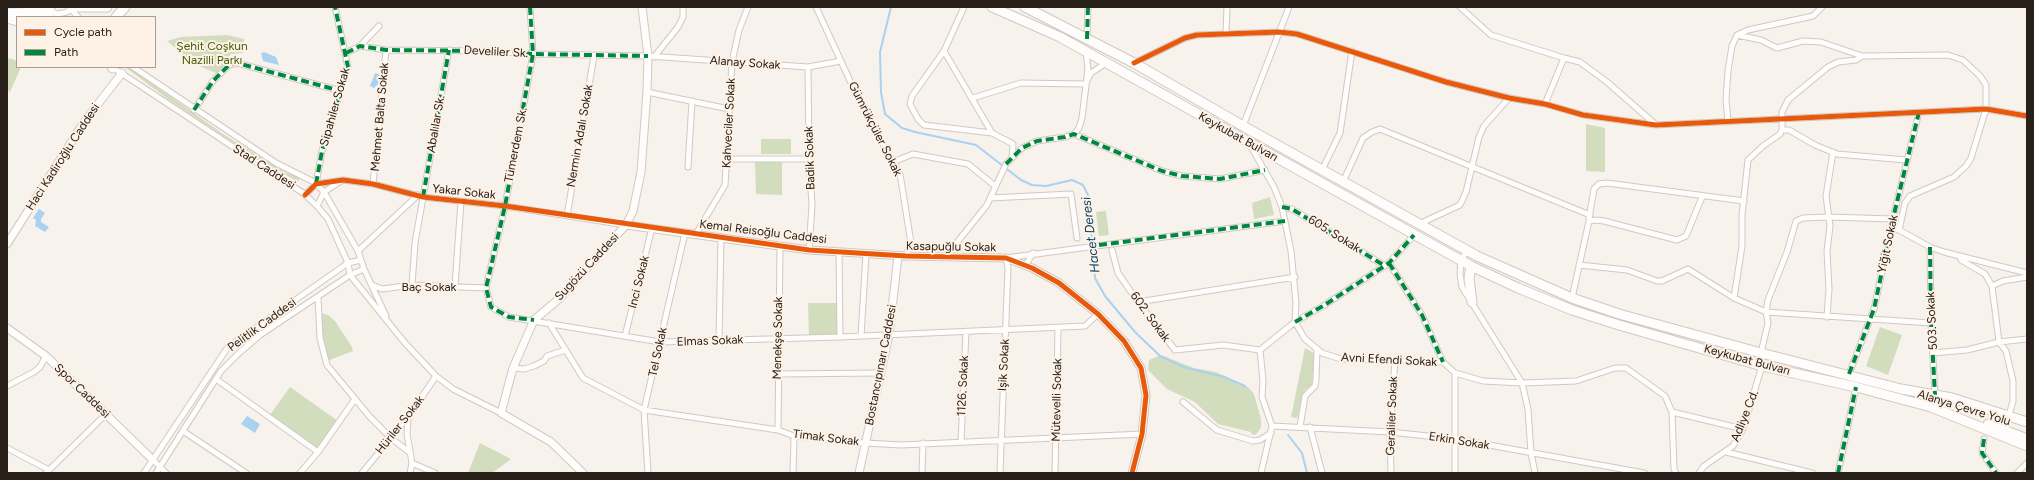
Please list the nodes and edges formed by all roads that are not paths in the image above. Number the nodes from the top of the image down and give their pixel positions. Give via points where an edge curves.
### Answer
1 (99, 7) edge
2 (107, 7) edge
3 (125, 7) edge
4 (335, 7) edge
5 (530, 7) edge
6 (642, 7) edge
7 (683, 7) edge
8 (748, 7) edge
9 (816, 7) edge
10 (964, 7) edge
11 (992, 7) edge
12 (1002, 7) edge
13 (1025, 7) edge
14 (1088, 7) edge
15 (1227, 7) edge
16 (1290, 7) edge
17 (1460, 7) edge
18 (1822, 7) edge
19 (72, 8) edge
20 (103, 8) edge
21 (52, 12) edge
22 (7, 13) edge
23 (117, 16) edge
24 (1014, 17) junction
25 (379, 26) dead end
26 (1279, 32) junction
27 (1226, 34) junction
28 (1737, 35) junction
29 (1087, 39) junction
30 (360, 46) junction
31 (386, 50) junction
32 (449, 50) junction
33 (1352, 50) junction
34 (944, 51) junction
35 (1086, 52) junction
36 (346, 53) junction
37 (533, 54) junction
38 (594, 56) junction
39 (1862, 56) junction
40 (651, 57) junction
41 (1564, 58) junction
42 (841, 61) junction
43 (732, 62) junction
44 (1106, 63) junction
45 (1134, 63) junction
46 (808, 67) junction
47 (114, 68) edge
48 (134, 68) edge
49 (122, 73) junction
50 (1085, 84) junction
51 (341, 91) junction
52 (647, 92) junction
53 (973, 98) junction
54 (1509, 98) junction
55 (692, 101) junction
56 (1545, 104) junction
57 (730, 109) junction
58 (1986, 109) junction
59 (194, 110) junction
60 (1919, 112) junction
61 (2027, 116) edge
62 (1781, 118) junction
63 (1728, 122) junction
64 (1656, 125) junction
65 (1243, 126) junction
66 (1782, 130) junction
67 (992, 133) junction
68 (1074, 134) junction
69 (1248, 142) junction
70 (1832, 152) junction
71 (1012, 158) junction
72 (727, 159) junction
73 (809, 159) junction
74 (1906, 160) junction
75 (893, 162) junction
76 (1472, 166) junction
77 (688, 167) dead end
78 (1265, 170) junction
79 (1322, 170) junction
80 (343, 180) junction
81 (1343, 182) junction
82 (316, 184) junction
83 (373, 184) junction
84 (995, 186) junction
85 (324, 192) junction
86 (305, 195) junction
87 (420, 196) junction
88 (1702, 197) junction
89 (990, 198) junction
90 (461, 201) junction
91 (1744, 201) junction
92 (317, 206) junction
93 (505, 206) junction
94 (1282, 207) junction
95 (1590, 215) junction
96 (567, 216) junction
97 (1829, 217) junction
98 (1893, 219) junction
99 (1285, 221) junction
100 (1589, 222) junction
101 (1419, 224) junction
102 (626, 225) junction
103 (652, 228) junction
104 (1891, 229) junction
105 (1899, 230) junction
106 (684, 233) junction
107 (696, 234) junction
108 (1414, 234) junction
109 (721, 238) junction
110 (1077, 238) dead end
111 (7, 244) edge
112 (780, 246) junction
113 (1930, 247) junction
114 (809, 250) junction
115 (1112, 250) dead end
116 (358, 251) junction
117 (1467, 251) junction
118 (839, 252) junction
119 (1033, 253) junction
120 (866, 254) junction
121 (902, 256) junction
122 (946, 256) junction
123 (1477, 256) junction
124 (1960, 256) junction
125 (1006, 258) junction
126 (361, 260) junction
127 (1462, 260) junction
128 (348, 263) junction
129 (1387, 264) junction
130 (1579, 265) junction
131 (1025, 266) junction
132 (1471, 266) junction
133 (364, 269) junction
134 (2027, 273) edge
135 (350, 275) junction
136 (2027, 276) edge
137 (1294, 277) junction
138 (372, 285) junction
139 (412, 285) junction
140 (455, 286) junction
141 (1992, 286) junction
142 (486, 288) junction
143 (318, 297) junction
144 (1572, 298) junction
145 (1734, 298) junction
146 (1138, 302) junction
147 (1472, 302) junction
148 (1766, 312) junction
149 (1098, 314) junction
150 (1827, 317) junction
151 (534, 320) junction
152 (1871, 320) junction
153 (1295, 322) junction
154 (549, 323) junction
155 (1931, 323) junction
156 (390, 324) junction
157 (7, 328) edge
158 (1058, 328) junction
159 (1006, 331) junction
160 (966, 332) junction
161 (889, 335) junction
162 (625, 336) junction
163 (861, 336) junction
164 (840, 337) junction
165 (778, 338) junction
166 (2027, 339) edge
167 (719, 341) junction
168 (660, 342) junction
169 (1999, 342) junction
170 (1317, 349) junction
171 (566, 350) junction
172 (1260, 350) junction
173 (1761, 353) junction
174 (1933, 353) junction
175 (46, 356) junction
176 (1395, 360) junction
177 (1443, 362) junction
178 (1762, 366) junction
179 (513, 368) junction
180 (881, 373) junction
181 (1455, 373) junction
182 (778, 374) junction
183 (1849, 374) junction
184 (436, 376) junction
185 (216, 379) junction
186 (1522, 383) junction
187 (7, 386) edge
188 (1856, 387) junction
189 (1901, 388) junction
190 (1935, 395) junction
191 (355, 399) junction
192 (1183, 402) dead end
193 (1931, 407) junction
194 (644, 410) junction
195 (1672, 412) junction
196 (501, 413) junction
197 (106, 414) junction
198 (2009, 415) junction
199 (409, 416) junction
200 (2027, 422) edge
201 (1272, 426) junction
202 (1300, 427) junction
203 (1310, 427) junction
204 (2027, 428) edge
205 (1743, 429) junction
206 (778, 430) junction
207 (183, 431) junction
208 (1271, 432) junction
209 (1390, 432) junction
210 (1142, 434) junction
211 (794, 436) junction
212 (391, 438) junction
213 (1057, 438) junction
214 (1456, 439) junction
215 (1984, 439) dead end
216 (2027, 439) edge
217 (1000, 440) junction
218 (961, 441) junction
219 (866, 443) junction
220 (924, 443) junction
221 (2027, 446) edge
222 (7, 448) edge
223 (318, 452) junction
224 (409, 452) junction
225 (1726, 452) junction
226 (1531, 453) junction
227 (153, 460) junction
228 (412, 463) junction
229 (2027, 463) edge
230 (158, 471) edge
231 (47, 472) edge
232 (144, 473) edge
233 (166, 473) edge
234 (246, 473) edge
235 (300, 473) edge
236 (362, 473) edge
237 (410, 473) edge
238 (435, 473) edge
239 (584, 473) edge
240 (648, 473) edge
241 (793, 473) edge
242 (859, 473) edge
243 (922, 473) edge
244 (1000, 473) edge
245 (1055, 473) edge
246 (1132, 473) edge
247 (1261, 473) edge
248 (1322, 473) edge
249 (1391, 473) edge
250 (1455, 473) edge
251 (1535, 473) edge
252 (1644, 473) edge
253 (1676, 473) edge
254 (1699, 473) edge
255 (1812, 473) edge
256 (1838, 473) edge
257 (1996, 473) edge
258 (2017, 473) edge

1 - 20 highway
2 - 20 highway
3 - 23 highway
4 - 36 street, Sipahiler Sokak
5 - 37 street, Tümerdem Sk.
6 - 40 street, Sugözü Caddesi
7 - 40 street via 683,17 678,27
8 - 43 street, Kahveciler Sokak via 739,30
9 - 42 street, Gümrükçüler Sokak
10 - 34 street
11 - 24 highway, Keykubat Bulvarı
12 - 24 street
13 - 29 highway, Keykubat Bulvarı
14 - 29 street
15 - 27 street
16 - 26 street
17 - 41 street via 1491,35
18 - 28 street via 1813,16 1748,30
19 - 20 highway
19 - 21 street via 63,14
21 - 22 highway
24 - 35 highway, Keykubat Bulvarı via 1060,37
25 - 30 street
26 - 27 street
26 - 33 street via 1297,34
26 - 65 street
27 - 45 street via 1185,38
28 - 39 street via 1761,40 1777,48 1804,42 1821,42
28 - 63 street via 1732,46 1728,72
29 - 45 highway, Keykubat Bulvarı
30 - 31 street, Develiler Sk.
30 - 36 street
31 - 32 street, Develiler Sk.
31 - 83 street, Mehmet Balta Sokak
32 - 37 street, Develiler Sk.
32 - 87 street, Abalılar Sk.
33 - 54 street via 1446,82
33 - 79 street via 1340,132
34 - 53 street
34 - 67 street via 912,96 910,104 918,118 924,125
35 - 44 highway, Keykubat Bulvarı
35 - 50 street via 1088,69
36 - 51 street, Sipahiler Sokak via 348,68
37 - 38 street, Develiler Sk.
37 - 93 street, Tümerdem Sk.
38 - 40 street, Develiler Sk.
38 - 96 street, Nermin Adalı Sokak
39 - 58 street via 1940,54 1956,57 1963,60 1984,81
39 - 62 street via 1856,60 1833,64 1814,77 1788,100
40 - 43 street, Alanay Sokak
40 - 52 street, Sugözü Caddesi
41 - 56 street
41 - 64 street via 1580,62
42 - 46 street, Alanay Sokak
42 - 75 street, Gümrükçüler Sokak via 864,111
43 - 46 street, Alanay Sokak
43 - 57 street, Kahveciler Sokak
44 - 50 street via 1091,73
44 - 69 highway, Keykubat Bulvarı
45 - 65 highway, Keykubat Bulvarı
46 - 73 street, Badik Sokak
47 - 49 street, Stad Caddesi
48 - 59 street, Stad Caddesi
49 - 86 street, Stad Caddesi
49 - 111 street, Haci Kadiroğlu Caddesi via 84,122
50 - 53 street via 1021,83
50 - 68 street via 1082,123
51 - 59 street via 237,63 229,65 213,81
51 - 82 street, Sipahiler Sokak via 322,151
52 - 55 street
52 - 102 street, Sugözü Caddesi via 642,172 633,211
53 - 67 street
54 - 56 street
54 - 76 street via 1484,126
55 - 57 street
55 - 77 street
56 - 64 street via 1583,115
57 - 72 street, Kahveciler Sokak
58 - 60 street
58 - 61 street
58 - 105 street via 1966,166 1954,177 1910,196 1905,203
59 - 82 street, Stad Caddesi via 276,163 300,173
60 - 62 street
60 - 74 street, Yiğit Sokak
62 - 63 street
62 - 66 street
63 - 64 street
65 - 79 highway, Keykubat Bulvarı
66 - 70 street via 1789,130
66 - 91 street via 1748,160
67 - 71 street via 1013,144
68 - 71 street via 1037,141 1022,148
68 - 78 street via 1162,171 1182,176 1220,179
69 - 78 street
69 - 108 highway, Keykubat Bulvarı
70 - 74 street
70 - 97 street via 1826,196
71 - 84 street via 1006,164
72 - 73 street
72 - 107 street, Kahveciler Sokak via 725,185
73 - 114 street, Badik Sokak via 812,205
74 - 98 street, Yiğit Sokak
75 - 84 street via 913,154 968,164
75 - 121 street, Gümrükçüler Sokak via 900,174 912,243
76 - 81 street via 1380,129 1363,138
76 - 95 street
76 - 101 street via 1460,205
78 - 94 street
79 - 81 highway, Keykubat Bulvarı
80 - 82 street, Yakar Sokak
80 - 83 street, Yakar Sokak
80 - 85 street
81 - 101 highway, Keykubat Bulvarı
82 - 85 street, Stad Caddesi
82 - 86 street
83 - 87 street, Yakar Sokak
84 - 89 street
85 - 92 street
85 - 116 street, Stad Caddesi
86 - 92 street, Stad Caddesi
87 - 90 street, Yakar Sokak
87 - 116 street
87 - 139 street, Abalılar Sk.
88 - 91 street
88 - 95 street via 1599,184 1594,189
88 - 100 street via 1686,236 1677,240 1604,221
89 - 110 street via 1071,194
89 - 122 street
90 - 93 street, Yakar Sokak
90 - 140 street
91 - 145 street via 1742,246
92 - 128 street, Stad Caddesi via 328,219
93 - 96 street, Yakar Sokak
93 - 142 street, Tümerdem Sk.
94 - 99 street
94 - 129 street, 605. Sokak via 1292,209
95 - 100 street
96 - 102 street, Yakar Sokak
97 - 98 street
97 - 148 street via 1803,218 1794,224
97 - 150 street
98 - 104 street, Yiğit Sokak
99 - 119 street
99 - 137 street
100 - 130 street
101 - 117 highway, Keykubat Bulvarı
102 - 103 street, Kemal Reisoğlu Caddesi
102 - 151 street, Sugözü Caddesi via 560,298
103 - 106 street, Kemal Reisoğlu Caddesi
103 - 162 street, Inci Sokak
104 - 105 street
104 - 152 street, Yiğit Sokak
105 - 113 street
106 - 107 street, Kemal Reisoğlu Caddesi
106 - 168 street, Tel Sokak
107 - 109 street, Kemal Reisoğlu Caddesi
108 - 127 highway, Keykubat Bulvarı
108 - 129 street
109 - 112 street, Kemal Reisoğlu Caddesi
109 - 167 street
112 - 114 street, Kemal Reisoğlu Caddesi
112 - 165 street, Menekşe Sokak
113 - 124 street
113 - 155 street, 503. Sokak
114 - 118 street, Kemal Reisoğlu Caddesi
115 - 146 street, 602. Sokak via 1118,272
116 - 126 street, Stad Caddesi
117 - 123 highway, Keykubat Bulvarı
117 - 127 street
118 - 120 street, Kemal Reisoğlu Caddesi
118 - 164 street
119 - 125 street
119 - 131 street
120 - 121 street, Kemal Reisoğlu Caddesi
120 - 163 street
121 - 122 street, Kasapuğlu Sokak
121 - 161 street, Bostancıpınarı Caddesi
122 - 125 street, Kasapuğlu Sokak
123 - 132 street
123 - 144 highway, Keykubat Bulvarı
124 - 134 street
124 - 141 street via 1961,260 1985,274
125 - 131 street, Kasapuğlu Sokak
125 - 159 street, Işik Sokak
126 - 128 street, Pelitlik Caddesi
126 - 133 street, Stad Caddesi
127 - 132 highway, Keykubat Bulvarı
127 - 147 street via 1462,287
128 - 135 street, Stad Caddesi
128 - 227 street, Pelitlik Caddesi via 228,347
129 - 153 street
129 - 177 street via 1422,315
130 - 144 street
130 - 145 street via 1627,270 1657,281 1688,270
131 - 149 street, Kasapuğlu Sokak via 1059,283
132 - 147 highway via 1469,279
132 - 178 highway, Keykubat Bulvarı via 1572,310
133 - 135 street, Pelitlik Caddesi
133 - 138 street, Stad Caddesi
135 - 143 street, Pelitlik Caddesi
135 - 156 street, Stad Caddesi
136 - 141 street
137 - 146 street
137 - 153 street
138 - 139 street, Baç Sokak via 382,289
138 - 156 street, Stad Caddesi
139 - 140 street, Baç Sokak
140 - 142 street, Baç Sokak
141 - 169 street
142 - 151 street, Tümerdem Sk. via 491,307 509,317
143 - 185 street, Pelitlik Caddesi via 260,335 238,353
143 - 191 street via 320,338 327,365
144 - 173 highway, Keykubat Bulvarı via 1619,314
145 - 148 street
146 - 172 street, 602. Sokak via 1175,350 1223,345
147 - 186 street
148 - 150 street
148 - 173 street via 1768,323
149 - 158 street, Elmas Sokak via 1085,326
149 - 210 street, Kasapuğlu Sokak via 1124,341 1141,368 1146,395
150 - 152 street
151 - 154 street, Elmas Sokak
151 - 179 street, Sugözü Caddesi
152 - 155 street
152 - 183 street, Yiğit Sokak
153 - 170 street, Avni Efendi Sokak via 1305,339
153 - 172 street
154 - 162 street, Elmas Sokak
154 - 171 street, Timak Sokak
155 - 174 street, 503. Sokak
156 - 184 street, Stad Caddesi
157 - 175 street, Spor Caddesi
158 - 159 street, Elmas Sokak
158 - 213 street, Mütevelli Sokak
159 - 160 street, Elmas Sokak
159 - 217 street, Işik Sokak
160 - 161 street, Elmas Sokak
160 - 218 street, 1126. Sokak
161 - 163 street, Elmas Sokak
161 - 180 street, Bostancıpınarı Caddesi
162 - 168 street, Elmas Sokak
163 - 164 street, Elmas Sokak
164 - 165 street, Elmas Sokak
165 - 167 street, Elmas Sokak
165 - 182 street, Menekşe Sokak
166 - 169 street
167 - 168 street, Elmas Sokak
168 - 194 street, Tel Sokak
169 - 174 street via 1966,350
169 - 198 street via 2006,351 2013,381 2013,401
170 - 176 street, Avni Efendi Sokak via 1341,359
170 - 202 street via 1315,386 1305,396
171 - 179 street via 547,356 534,366
171 - 194 street, Timak Sokak via 584,378
172 - 201 street via 1262,397
173 - 183 highway, Keykubat Bulvarı
174 - 190 street, 503. Sokak
175 - 187 street via 34,372
175 - 197 street, Spor Caddesi
176 - 177 street, Avni Efendi Sokak
176 - 209 street, Geraliler Sokak
177 - 181 street, Avni Efendi Sokak
178 - 188 highway, Keykubat Bulvarı
178 - 205 street, Adliye Cd.
179 - 196 street, Sugözü Caddesi
180 - 182 street
180 - 219 street, Bostancıpınarı Caddesi
181 - 186 street, Avni Efendi Sokak via 1483,381
181 - 214 street
182 - 206 street, Menekşe Sokak
183 - 189 highway, Keykubat Bulvarı
184 - 196 street, Stad Caddesi via 472,400
184 - 199 street, Hüriler Sokak
185 - 207 street, Pelitlik Caddesi
185 - 223 street
186 - 195 street, Avni Efendi Sokak via 1576,381 1615,368 1626,368 1665,396
186 - 226 street via 1528,409
188 - 193 highway, Keykubat Bulvarı
188 - 256 street
189 - 190 highway
189 - 204 highway, Alanya Çevre Yolu
190 - 198 highway
191 - 212 street
191 - 223 street
192 - 208 street via 1217,430 1253,441 1260,440
193 - 216 highway, Alanya Çevre Yolu via 1986,423
193 - 221 highway, Keykubat Bulvarı
194 - 206 street, Timak Sokak
194 - 240 street, Tel Sokak
195 - 205 street
195 - 253 street
196 - 239 street via 551,442
197 - 227 street, Spor Caddesi
197 - 231 street
198 - 200 highway
199 - 212 street, Hüriler Sokak
199 - 224 street
201 - 202 street, Erkin Sokak
201 - 208 street
202 - 203 street, Erkin Sokak
203 - 209 street, Erkin Sokak
203 - 248 street
205 - 225 street, Adliye Cd. via 1733,446
206 - 211 street, Timak Sokak
207 - 230 street, Pelitlik Caddesi
207 - 234 street
208 - 247 street
209 - 214 street, Erkin Sokak
209 - 249 street, Geraliler Sokak
210 - 213 street, Timak Sokak
210 - 246 street, Kasapuğlu Sokak
211 - 219 street, Timak Sokak
211 - 241 street
212 - 224 street
212 - 236 street, Hüriler Sokak
213 - 217 street, Timak Sokak
213 - 245 street, Mütevelli Sokak
214 - 226 street, Erkin Sokak
214 - 250 street
215 - 257 street via 1982,453
217 - 218 street, Timak Sokak
217 - 244 street, Işik Sokak
218 - 220 street, Timak Sokak
219 - 220 street, Timak Sokak
219 - 242 street, Bostancıpınarı Caddesi
220 - 243 street
222 - 231 street
223 - 235 street
224 - 228 street
225 - 254 street, Adliye Cd. via 1704,466
225 - 255 street
226 - 251 street
226 - 252 street, Erkin Sokak
227 - 230 street
227 - 232 street, Pelitlik Caddesi
228 - 237 street
228 - 238 street
229 - 258 street
230 - 233 street

